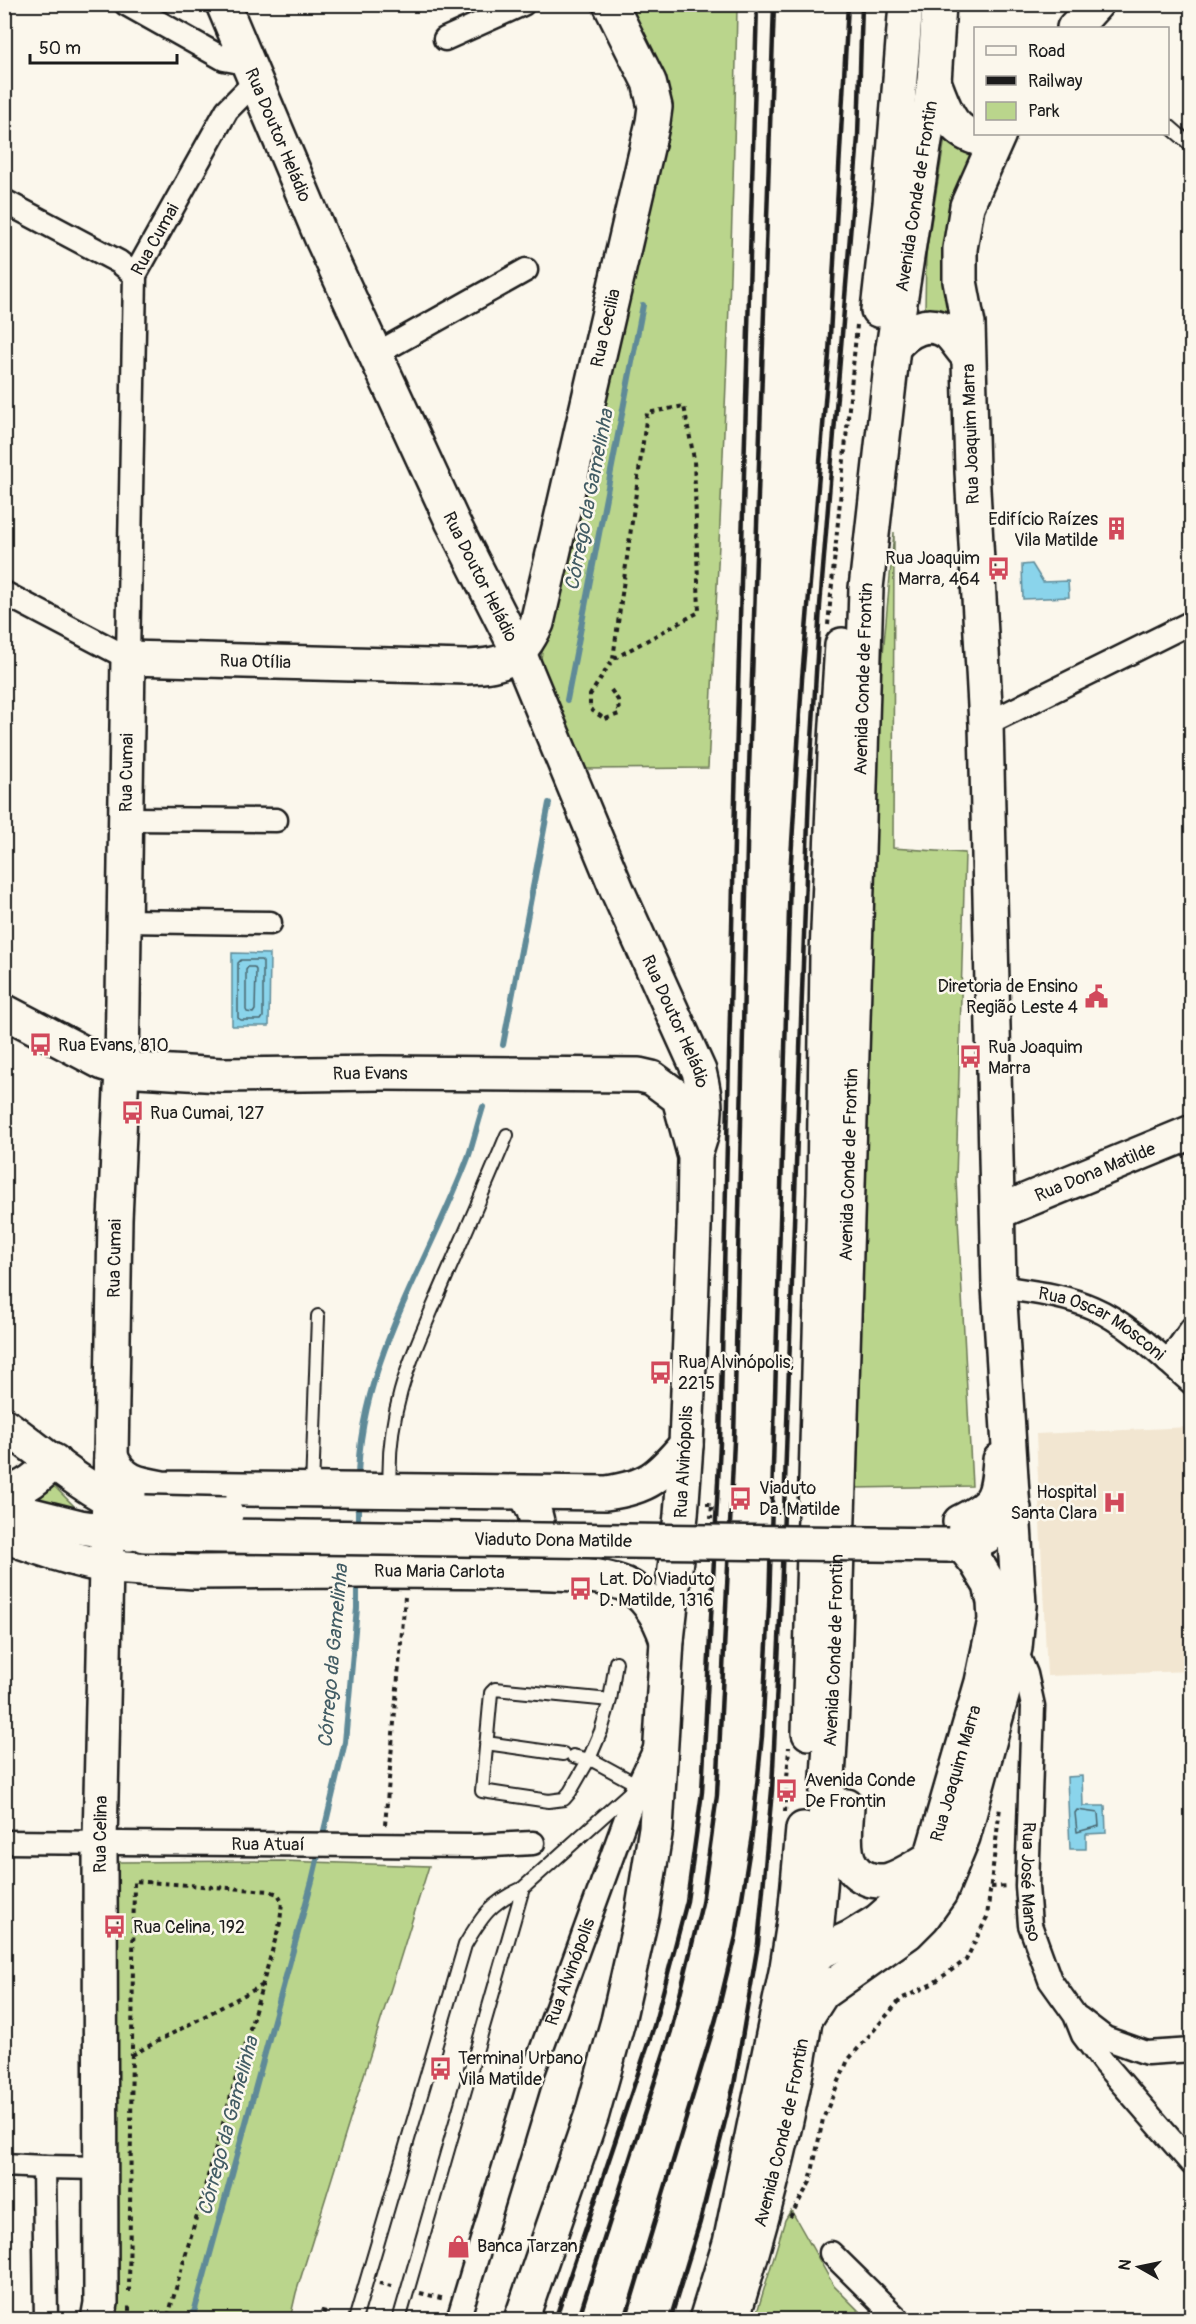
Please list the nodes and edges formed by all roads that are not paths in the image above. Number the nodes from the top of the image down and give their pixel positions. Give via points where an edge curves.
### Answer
1 (126, 4) edge
2 (223, 4) edge
3 (523, 4) edge
4 (609, 4) edge
5 (906, 4) edge
6 (939, 4) edge
7 (1096, 4) edge
8 (1075, 27) edge
9 (445, 39) dead end
10 (251, 71) junction
11 (934, 82) junction
12 (1169, 127) edge
13 (989, 135) edge
14 (999, 135) edge
15 (1012, 135) edge
16 (1191, 146) edge
17 (4, 201) edge
18 (526, 270) dead end
19 (135, 275) junction
20 (968, 324) junction
21 (893, 348) junction
22 (376, 354) junction
23 (968, 356) junction
24 (4, 593) edge
25 (1191, 622) edge
26 (519, 653) junction
27 (128, 658) junction
28 (986, 724) junction
29 (135, 819) junction
30 (276, 820) dead end
31 (124, 921) junction
32 (270, 923) dead end
33 (4, 1011) edge
34 (122, 1069) junction
35 (1191, 1132) edge
36 (507, 1135) dead end
37 (695, 1156) junction
38 (998, 1212) junction
39 (999, 1287) junction
40 (318, 1316) dead end
41 (1191, 1328) edge
42 (1168, 1362) junction
43 (1191, 1383) edge
44 (4, 1425) edge
45 (1010, 1443) junction
46 (686, 1445) junction
47 (111, 1457) junction
48 (54, 1461) junction
49 (312, 1490) junction
50 (370, 1490) junction
51 (524, 1493) junction
52 (4, 1494) edge
53 (4, 1508) edge
54 (1014, 1508) junction
55 (109, 1516) junction
56 (962, 1534) junction
57 (4, 1536) edge
58 (1017, 1561) junction
59 (106, 1566) junction
60 (522, 1573) junction
61 (667, 1640) junction
62 (1015, 1648) junction
63 (836, 1652) junction
64 (615, 1662) dead end
65 (610, 1700) junction
66 (663, 1731) junction
67 (486, 1743) junction
68 (589, 1759) junction
69 (638, 1785) junction
70 (4, 1842) edge
71 (100, 1842) junction
72 (533, 1844) dead end
73 (931, 1858) junction
74 (523, 1888) junction
75 (801, 1961) junction
76 (1075, 2015) junction
77 (806, 2018) junction
78 (1191, 2050) edge
79 (1148, 2053) junction
80 (1127, 2090) junction
81 (1191, 2164) edge
82 (4, 2165) edge
83 (44, 2167) junction
84 (102, 2168) junction
85 (831, 2253) dead end
86 (101, 2314) edge
87 (46, 2319) edge
88 (355, 2319) edge
89 (399, 2319) edge
90 (458, 2319) edge
91 (521, 2319) edge
92 (706, 2319) edge
93 (732, 2319) edge
94 (900, 2319) edge

1 - 10 street
2 - 10 main road, Rua Doutor Heládio
3 - 9 street
4 - 26 main road, Rua Cecilia via 649,82 655,107 653,122 537,623
5 - 75 main road, Avenida Conde de Frontin via 888,216 848,571 835,755 809,1756 795,1916
6 - 11 main road, Avenida Conde de Frontin
7 - 8 main road
10 - 19 street, Rua Cumai
10 - 22 main road, Rua Doutor Heládio
11 - 13 main road via 957,129 981,139
11 - 21 main road, Avenida Conde de Frontin
12 - 16 lane
14 - 20 main road, Rua Joaquim Marra via 962,225 960,281
15 - 20 main road, Rua Joaquim Marra via 987,209 979,281
17 - 19 street via 119,262
18 - 22 street
19 - 27 street, Rua Cumai
20 - 23 main road, Rua Joaquim Marra
21 - 23 main road via 917,327 934,327 949,334
21 - 63 main road, Avenida Conde de Frontin via 866,588
22 - 26 main road, Rua Doutor Heládio via 453,523
23 - 28 main road, Rua Joaquim Marra
24 - 27 street, Rua Otília
25 - 28 street
26 - 27 main road, Rua Otília via 495,666 467,667
26 - 37 main road, Rua Doutor Heládio via 618,891 699,1071 705,1097 705,1125
27 - 29 main road, Rua Cumai
28 - 38 main road, Rua Joaquim Marra
29 - 30 street
29 - 31 main road, Rua Cumai
31 - 32 street
31 - 34 main road, Rua Cumai
33 - 34 main road, Rua Evans
34 - 37 main road, Rua Evans via 221,1075 639,1075 652,1078 679,1098
34 - 47 main road, Rua Cumai
35 - 38 main road, Rua Dona Matilde
36 - 50 lane via 412,1356 398,1398 390,1441
37 - 46 main road, Rua Alvinópolis
38 - 39 main road, Rua Joaquim Marra
39 - 42 street, Rua Oscar Mosconi via 1044,1293 1094,1308
39 - 45 main road, Rua Joaquim Marra
40 - 49 lane
41 - 42 street
42 - 43 street, Rua Oscar Mosconi
44 - 48 main road
45 - 54 main road, Rua Joaquim Marra
45 - 56 main road, Rua Joaquim Marra via 1000,1458 997,1491
46 - 51 main road via 663,1470 633,1490
46 - 61 main road, Rua Alvinópolis
47 - 49 main road via 127,1479 144,1485
47 - 55 main road, Rua Cumai
48 - 52 main road via 33,1481
48 - 55 main road
49 - 50 main road
50 - 51 main road
51 - 60 main road via 535,1512 539,1533 534,1555
53 - 55 main road via 59,1522
54 - 56 main road
54 - 58 main road, Rua Joaquim Marra
55 - 56 main road, Viaduto Dona Matilde, bridge via 145,1524 537,1520
55 - 59 main road, Rua Celina
56 - 58 main road
56 - 73 main road, Rua Joaquim Marra via 990,1585 995,1620 982,1682
57 - 59 main road, Rua Maria Carlota
58 - 62 main road, Rua Joaquim Marra via 1019,1605
59 - 60 main road, Rua Maria Carlota via 196,1572
59 - 71 main road, Rua Celina
60 - 61 main road, Rua Maria Carlota via 569,1575 626,1585 657,1614
61 - 66 main road, Rua Alvinópolis
62 - 76 street, Rua José Manso via 1033,1706 1027,1886 1030,1925 1050,1980
62 - 77 main road, Rua Joaquim Marra via 963,1837 940,1893 907,1933 822,1993
63 - 73 main road via 847,1706 845,1847 849,1863 858,1875 888,1880
63 - 75 main road, Avenida Conde de Frontin via 819,1918
64 - 65 lane
65 - 67 lane via 495,1689 491,1694
65 - 68 lane
66 - 69 street, Rua Alvinópolis
66 - 91 main road, Rua Alvinópolis via 656,1828 618,2021 592,2114
67 - 68 lane
67 - 68 lane via 482,1791 485,1793 557,1801 570,1792
68 - 69 lane
69 - 74 lane
69 - 90 street, Rua Alvinópolis via 530,2081
70 - 71 street, Rua Atuaí
71 - 72 street, Rua Atuaí
71 - 84 main road, Rua Celina
73 - 75 main road, Rua Joaquim Marra via 901,1901 878,1921
74 - 88 lane via 490,1907 465,1945
74 - 89 lane
75 - 77 main road, Avenida Conde de Frontin
75 - 92 main road, Avenida Conde de Frontin
76 - 79 street via 1106,2038
76 - 80 street, Rua José Manso via 1083,2034
77 - 93 main road, Avenida Conde de Frontin via 767,2198
78 - 79 street
79 - 80 street via 1131,2066
80 - 81 street, Rua José Manso
82 - 83 street
83 - 84 street
83 - 87 street
84 - 86 main road, Rua Celina
85 - 94 street

